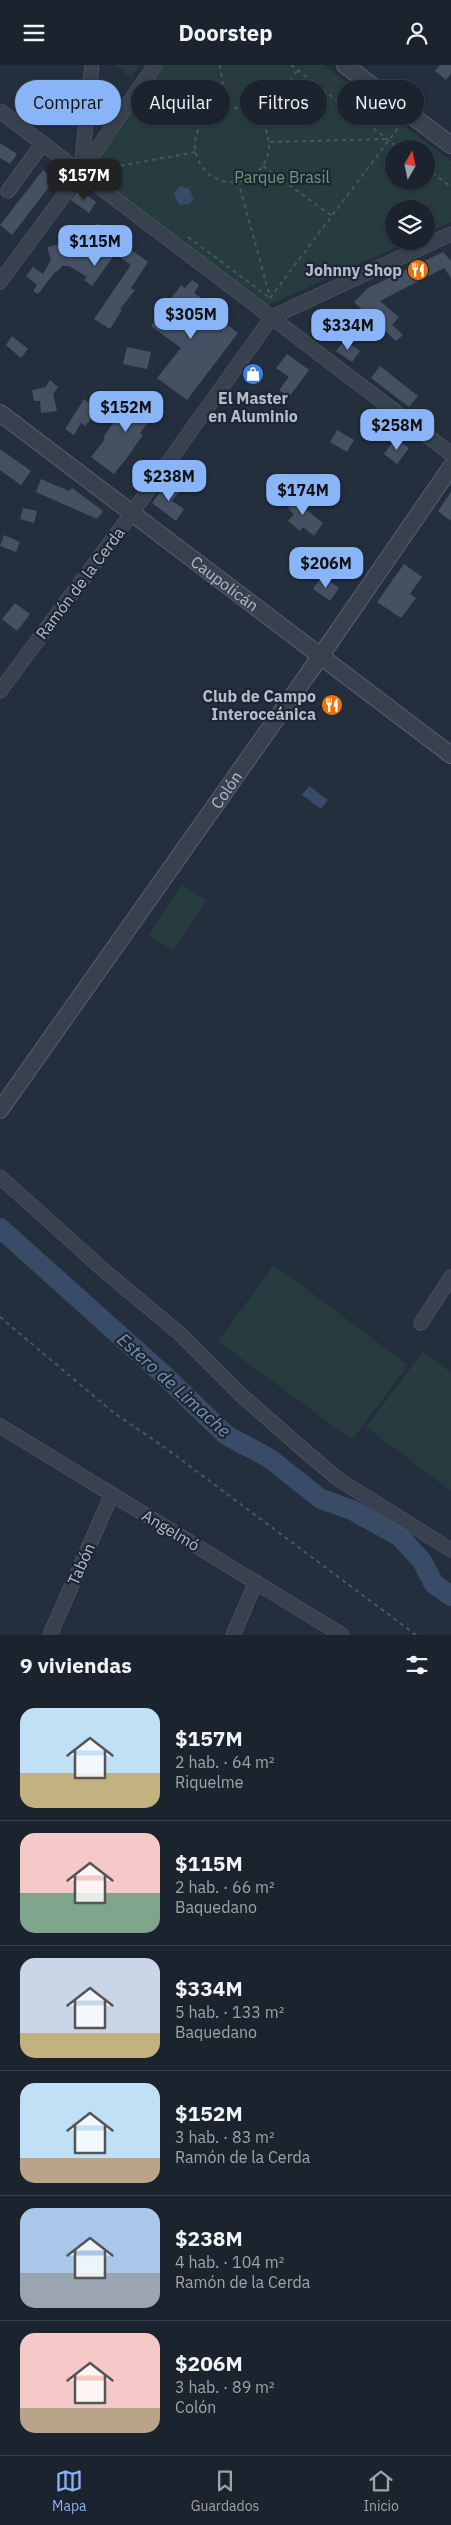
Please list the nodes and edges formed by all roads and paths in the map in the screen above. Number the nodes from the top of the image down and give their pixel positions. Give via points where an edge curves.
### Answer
1 (92, 65) edge
2 (220, 65) edge
3 (291, 65) edge
4 (345, 65) edge
5 (298, 70) junction
6 (158, 71) edge
7 (222, 80) edge
8 (290, 80) edge
9 (365, 80) edge
10 (0, 111) edge
11 (202, 125) edge
12 (263, 125) edge
13 (400, 125) edge
14 (424, 125) edge
15 (388, 139) junction
16 (270, 142) junction
17 (43, 143) junction
18 (451, 145) edge
19 (196, 152) junction
20 (102, 162) dead end
21 (263, 166) junction
22 (97, 170) junction
23 (81, 172) junction
24 (435, 175) edge
25 (105, 176) dead end
26 (238, 181) junction
27 (451, 187) edge
28 (8, 191) dead end
29 (332, 216) junction
30 (184, 234) dead end
31 (451, 234) edge
32 (0, 282) edge
33 (270, 298) junction
34 (272, 317) junction
35 (0, 413) edge
36 (451, 454) edge
37 (451, 467) edge
38 (132, 513) junction
39 (320, 657) junction
40 (0, 691) edge
41 (451, 755) edge
42 (0, 1110) edge
43 (0, 1177) edge
44 (451, 1277) edge
45 (0, 1317) edge
46 (421, 1323) dead end
47 (0, 1426) edge
48 (112, 1494) junction
49 (451, 1550) edge
50 (256, 1582) junction
51 (50, 1635) edge
52 (233, 1635) edge
53 (342, 1635) edge
54 (416, 1635) edge

1 - 23 street
2 - 7 path
3 - 5 path
4 - 9 street
5 - 8 path
5 - 15 path
6 - 23 street
10 - 17 street
11 - 19 path
12 - 16 path
13 - 15 path
14 - 18 street
15 - 16 path
15 - 29 path
16 - 21 path
17 - 23 street
17 - 28 street
19 - 22 path
19 - 26 path via 200,163 217,179
20 - 22 path
21 - 26 path via 254,175
21 - 29 path
22 - 23 path
22 - 25 path
23 - 32 street
23 - 34 street
24 - 27 path
26 - 33 path
29 - 33 path
30 - 33 path
31 - 34 street, Ramón de la Cerda
34 - 36 street
34 - 38 street, Ramón de la Cerda
35 - 38 street, Caupolicán
37 - 39 street, Colón
38 - 39 street, Caupolicán
38 - 40 street, Ramón de la Cerda
39 - 41 street, Caupolicán
39 - 42 street, Colón
43 - 49 street via 179,1333 239,1393 338,1479
44 - 46 street
45 - 54 path via 114,1413
47 - 48 street, Angelmó
48 - 50 street, Angelmó
48 - 51 street, Tabón
50 - 52 street
50 - 53 street, Angelmó

